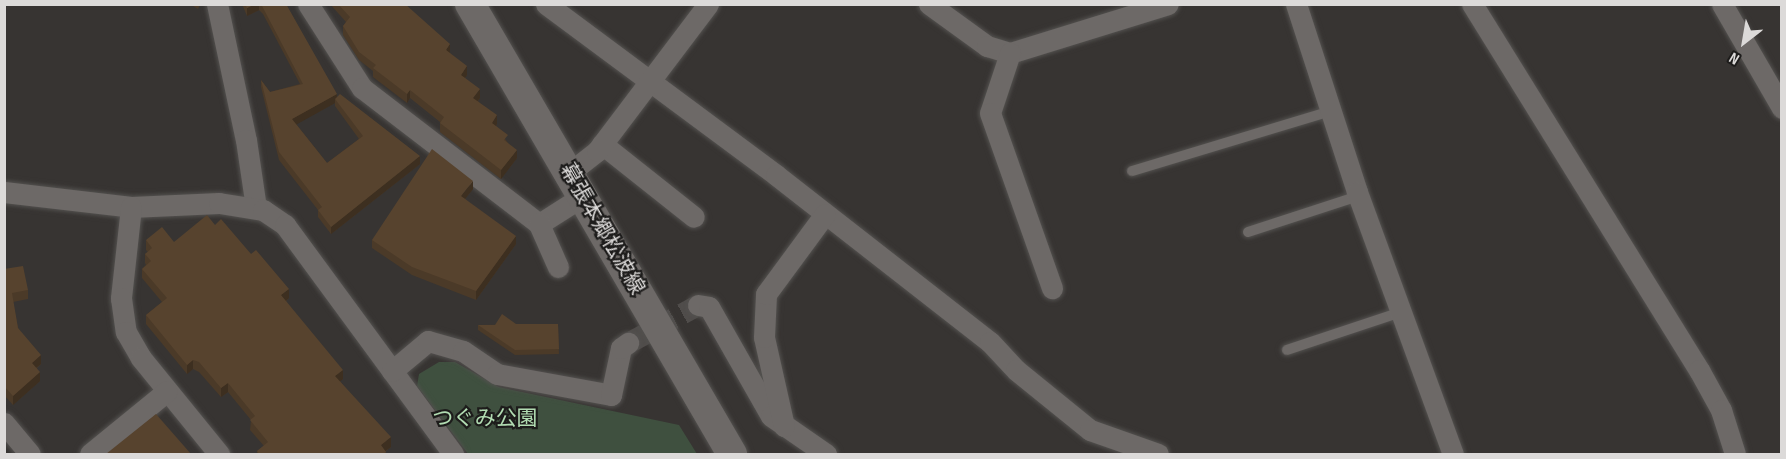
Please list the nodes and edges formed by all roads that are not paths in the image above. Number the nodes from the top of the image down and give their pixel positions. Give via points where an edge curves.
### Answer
1 (217, 4) edge
2 (308, 4) edge
3 (471, 4) edge
4 (546, 4) edge
5 (708, 4) edge
6 (929, 4) edge
7 (1168, 4) edge
8 (1296, 4) edge
9 (1472, 4) edge
10 (1722, 4) edge
11 (1010, 53) junction
12 (647, 82) junction
13 (1776, 84) edge
14 (1782, 108) edge
15 (1331, 111) junction
16 (602, 144) junction
17 (1132, 171) dead end
18 (576, 185) junction
19 (4, 192) edge
20 (1359, 196) junction
21 (131, 207) junction
22 (256, 208) junction
23 (825, 214) junction
24 (694, 218) dead end
25 (539, 224) junction
26 (1248, 232) dead end
27 (558, 267) dead end
28 (1052, 288) dead end
29 (698, 304) dead end
30 (1401, 312) junction
31 (628, 343) tunnel mouth
32 (1287, 350) dead end
33 (392, 371) junction
34 (167, 391) junction
35 (4, 423) edge
36 (784, 426) junction
37 (30, 454) edge
38 (90, 454) edge
39 (219, 454) edge
40 (453, 454) edge
41 (732, 454) edge
42 (826, 454) edge
43 (1158, 454) edge
44 (1453, 454) edge
45 (1735, 454) edge

1 - 22 street
2 - 25 street via 362,88
3 - 18 street, 幕張本郷松波線
4 - 12 street
5 - 12 street
6 - 11 street via 987,46
7 - 11 street
8 - 15 street
9 - 45 street via 1699,370 1721,410
10 - 13 street
11 - 28 street via 990,113
12 - 16 street
12 - 23 street
13 - 14 street
15 - 17 lane
15 - 20 street
16 - 18 street
16 - 24 street
18 - 25 street
18 - 41 street, 幕張本郷松波線
19 - 21 street
20 - 26 lane
20 - 30 street
21 - 22 street via 219,203
21 - 34 street via 121,298 126,332
22 - 33 street via 285,225
23 - 36 street via 766,294 764,337
23 - 43 street via 990,342 1016,370 1090,429
25 - 27 street
29 - 36 street via 709,306 771,416
30 - 32 lane
30 - 44 street
31 - 33 street via 621,348 611,395 497,374 463,351 428,341
33 - 40 street
34 - 38 street
34 - 39 street
35 - 37 street
36 - 42 street

